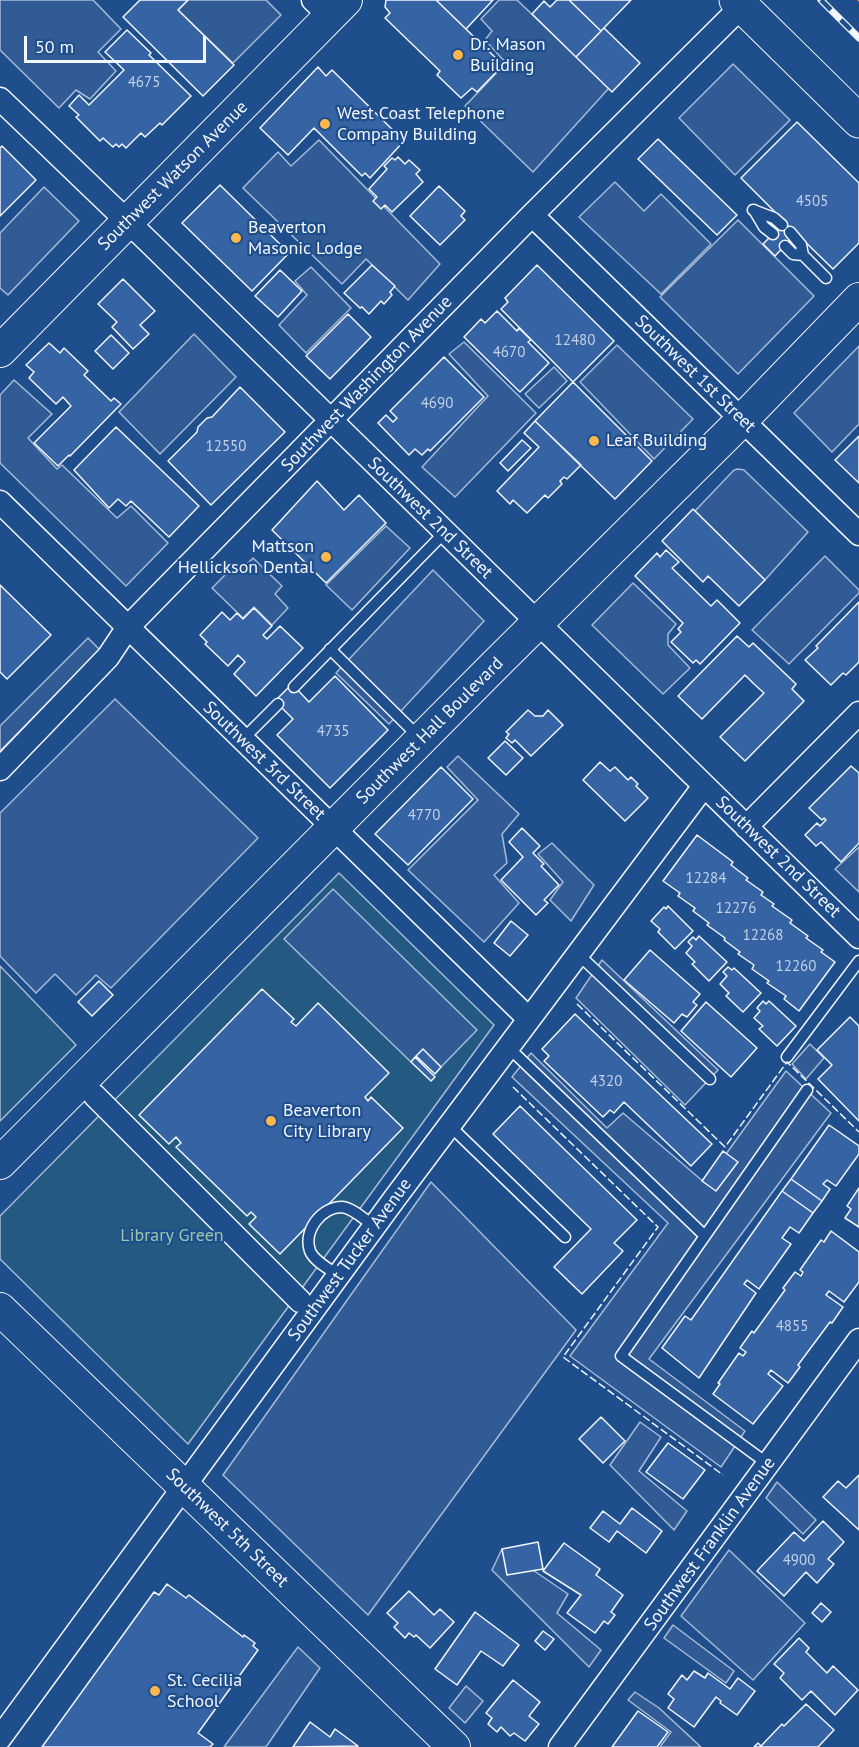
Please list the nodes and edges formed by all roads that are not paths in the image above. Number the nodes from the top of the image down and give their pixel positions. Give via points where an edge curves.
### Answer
1 (739, 3) edge
2 (330, 5) edge
3 (0, 99) edge
4 (859, 121) edge
5 (532, 215) junction
6 (128, 222) junction
7 (773, 234) dead end
8 (785, 246) dead end
9 (803, 255) junction
10 (826, 278) dead end
11 (859, 299) edge
12 (0, 351) edge
13 (742, 420) junction
14 (331, 422) junction
15 (0, 502) edge
16 (445, 532) junction
17 (859, 534) edge
18 (538, 622) junction
19 (128, 627) junction
20 (330, 650) junction
21 (294, 687) dead end
22 (278, 704) dead end
23 (859, 713) edge
24 (422, 739) junction
25 (242, 740) junction
26 (0, 769) edge
27 (705, 786) junction
28 (746, 827) junction
29 (333, 828) junction
30 (859, 937) edge
31 (578, 954) junction
32 (859, 961) edge
33 (529, 1019) junction
34 (508, 1047) junction
35 (787, 1057) dead end
36 (710, 1079) dead end
37 (807, 1090) dead end
38 (95, 1096) dead end
39 (449, 1125) junction
40 (0, 1163) edge
41 (374, 1226) junction
42 (705, 1236) junction
43 (565, 1237) dead end
44 (338, 1275) junction
45 (300, 1301) dead end
46 (0, 1309) edge
47 (859, 1340) edge
48 (768, 1464) junction
49 (183, 1485) junction
50 (0, 1738) edge
51 (454, 1747) edge
52 (560, 1747) edge

1 - 4 main road
1 - 5 street, Southwest Washington Avenue
2 - 6 main road, Southwest Watson Avenue
3 - 6 street, Southwest 2nd Street
5 - 13 street, Southwest 1st Street
5 - 14 street, Southwest Washington Avenue
6 - 12 main road, Southwest Watson Avenue
6 - 14 street, Southwest 2nd Street
7 - 9 lane via 753,210 774,218 786,228 801,245
8 - 9 lane via 792,254
9 - 10 lane
11 - 13 main road, Southwest Hall Boulevard
13 - 17 street, Southwest 1st Street
13 - 18 main road, Southwest Hall Boulevard
14 - 16 street, Southwest 2nd Street
14 - 19 street, Southwest Washington Avenue
15 - 19 street, Southwest 3rd Street
16 - 18 street, Southwest 2nd Street
16 - 20 lane
18 - 24 main road, Southwest Hall Boulevard
18 - 27 street, Southwest 2nd Street
19 - 25 street, Southwest 3rd Street
19 - 26 street, Southwest Washington Avenue via 108,657
20 - 21 lane
20 - 24 lane
22 - 25 lane
23 - 28 street
24 - 29 main road, Southwest Hall Boulevard
25 - 29 street, Southwest 3rd Street
27 - 28 street, Southwest 2nd Street
27 - 31 street, Southwest Tucker Avenue
28 - 30 street, Southwest 2nd Street
29 - 33 street, Southwest 3rd Street
29 - 40 main road, Southwest Hall Boulevard
31 - 33 street, Southwest Tucker Avenue
31 - 36 lane
32 - 35 lane
33 - 34 street, Southwest Tucker Avenue
34 - 39 street, Southwest Tucker Avenue
34 - 42 lane
37 - 42 lane
38 - 45 street
39 - 41 street, Southwest Tucker Avenue
39 - 43 lane
41 - 44 street, Southwest Tucker Avenue
41 - 44 lane via 343,1207 320,1216 312,1227 310,1252
42 - 48 lane via 621,1356
44 - 49 street, Southwest Tucker Avenue
46 - 49 main road, Southwest 5th Street
47 - 48 street, Southwest Franklin Avenue
48 - 52 street, Southwest Franklin Avenue
49 - 50 street, Southwest Tucker Avenue
49 - 51 main road, Southwest 5th Street

